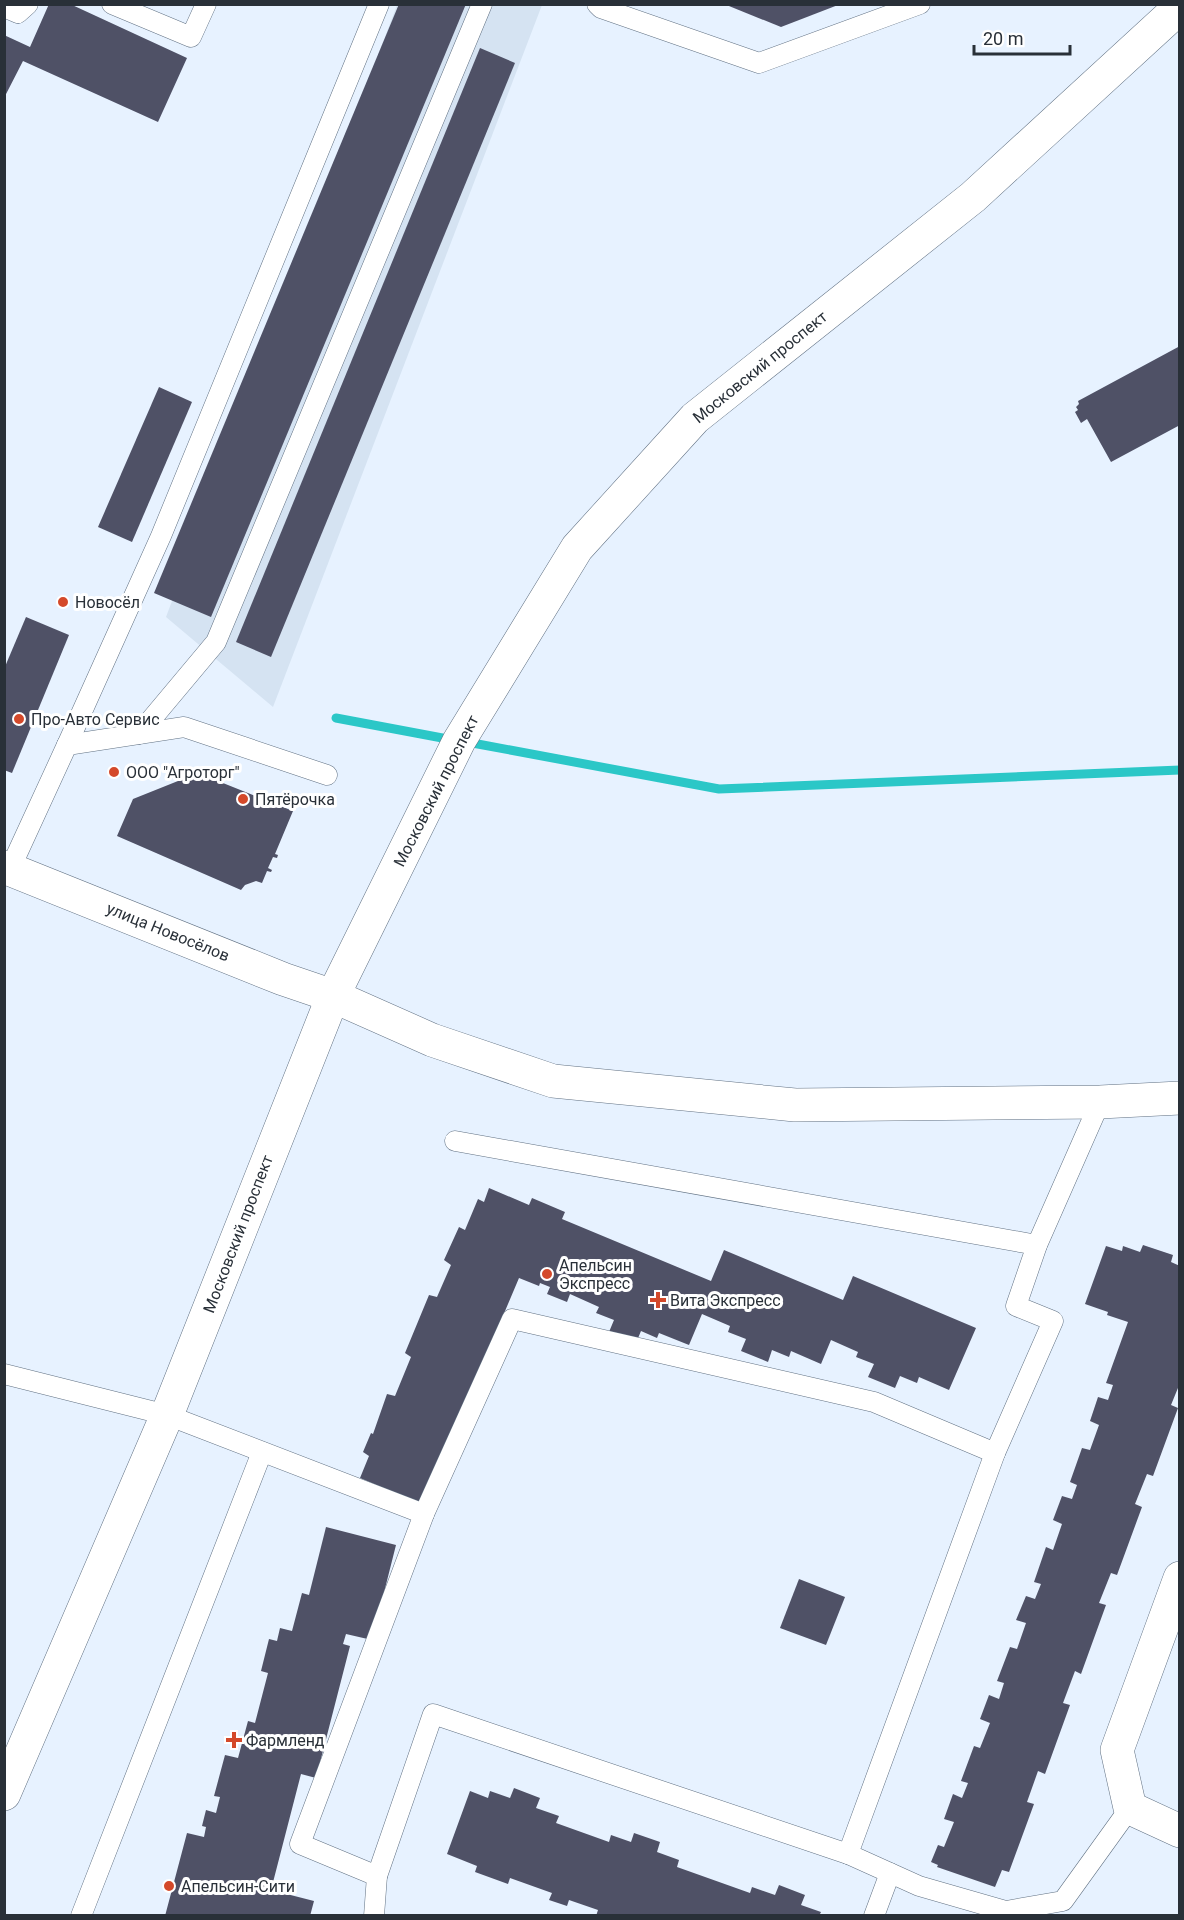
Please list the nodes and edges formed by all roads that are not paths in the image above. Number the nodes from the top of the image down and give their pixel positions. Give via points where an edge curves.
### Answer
1 (28, 4) edge
2 (112, 4) edge
3 (206, 4) edge
4 (379, 4) edge
5 (482, 4) edge
6 (597, 4) edge
7 (920, 4) edge
8 (4, 7) edge
9 (1179, 7) edge
10 (139, 734) junction
11 (67, 745) junction
12 (327, 775) dead end
13 (7, 868) edge
14 (333, 996) junction
15 (1179, 1098) edge
16 (1100, 1102) junction
17 (455, 1141) dead end
18 (1037, 1245) junction
19 (4, 1374) edge
20 (167, 1415) junction
21 (262, 1452) junction
22 (995, 1453) junction
23 (423, 1514) junction
24 (1179, 1578) edge
25 (4, 1794) edge
26 (1130, 1808) junction
27 (1179, 1831) edge
28 (848, 1854) junction
29 (890, 1873) junction
30 (376, 1876) junction
31 (81, 1916) edge
32 (374, 1916) edge
33 (874, 1916) edge

1 - 8 lane via 18,13
2 - 3 lane via 191,37
4 - 11 lane via 161,536
5 - 10 lane via 216,642
6 - 7 lane via 759,63
9 - 14 main road, Московский проспект via 973,197 695,417 577,548 459,741
10 - 11 lane
10 - 12 lane via 184,727
11 - 13 lane
13 - 14 main road, улица Новосёлов
14 - 16 main road, улица Новосёлов via 432,1040 553,1081 795,1105
14 - 20 main road, Московский проспект
15 - 16 main road, улица Новосёлов
16 - 18 lane
17 - 18 lane
18 - 22 lane via 1016,1306 1053,1322
19 - 20 lane
20 - 21 lane
20 - 25 main road, Московский проспект
21 - 23 lane
21 - 31 lane
22 - 23 lane via 874,1402 512,1319
22 - 28 lane
23 - 30 lane via 300,1844
24 - 26 main road via 1117,1750
26 - 27 main road
26 - 29 lane via 1063,1901 1006,1911 919,1886
28 - 29 lane
28 - 30 lane via 433,1714
29 - 33 lane
30 - 32 lane

